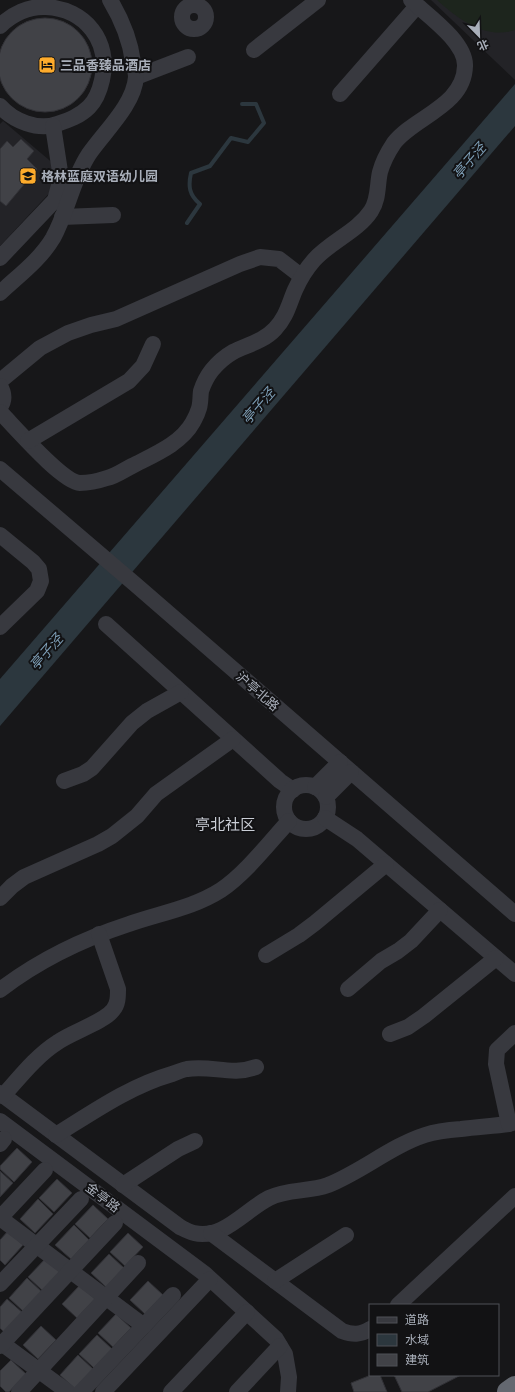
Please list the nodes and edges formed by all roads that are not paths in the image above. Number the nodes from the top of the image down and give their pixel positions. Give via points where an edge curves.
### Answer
1 (110, 0) edge
2 (318, 0) edge
3 (414, 3) edge
4 (0, 25) edge
5 (254, 50) dead end
6 (188, 58) dead end
7 (136, 77) junction
8 (340, 94) dead end
9 (2, 111) edge
10 (53, 126) junction
11 (113, 215) dead end
12 (62, 217) junction
13 (0, 258) edge
14 (302, 276) junction
15 (0, 293) edge
16 (153, 344) dead end
17 (0, 381) edge
18 (0, 386) edge
19 (0, 407) edge
20 (0, 412) edge
21 (28, 441) junction
22 (0, 470) edge
23 (0, 535) edge
24 (106, 624) dead end
25 (0, 627) edge
26 (181, 692) junction
27 (233, 739) junction
28 (345, 767) junction
29 (64, 781) dead end
30 (293, 790) junction
31 (320, 792) junction
32 (325, 818) junction
33 (289, 821) junction
34 (386, 864) junction
35 (0, 898) edge
36 (440, 910) junction
37 (515, 914) edge
38 (99, 934) junction
39 (266, 955) dead end
40 (496, 958) junction
41 (515, 974) edge
42 (348, 989) dead end
43 (0, 990) edge
44 (515, 1033) edge
45 (390, 1034) dead end
46 (256, 1067) dead end
47 (1, 1094) edge
48 (0, 1121) edge
49 (512, 1123) edge
50 (56, 1135) junction
51 (196, 1141) dead end
52 (45, 1170) dead end
53 (123, 1185) junction
54 (515, 1196) edge
55 (81, 1199) dead end
56 (115, 1223) dead end
57 (211, 1233) junction
58 (346, 1235) dead end
59 (37, 1245) junction
60 (138, 1263) dead end
61 (70, 1270) junction
62 (207, 1276) junction
63 (275, 1281) junction
64 (0, 1284) edge
65 (173, 1295) dead end
66 (106, 1297) junction
67 (399, 1304) edge
68 (246, 1312) junction
69 (144, 1326) junction
70 (369, 1330) edge
71 (1, 1344) edge
72 (280, 1346) junction
73 (39, 1371) junction
74 (515, 1387) edge
75 (19, 1392) edge
76 (68, 1392) edge
77 (81, 1392) edge
78 (103, 1392) edge
79 (171, 1392) edge
80 (237, 1392) edge
81 (288, 1392) edge
82 (508, 1392) edge

1 - 7 street via 127,32
2 - 5 street
3 - 8 street
3 - 14 street via 452,38 462,52 465,65 463,80 454,94 438,109 396,141 380,172 373,209 355,229 314,259
4 - 10 street via 18,12 37,6 58,8 77,16 92,30 99,42 105,68 100,88 89,106 73,119
6 - 7 street
7 - 12 street via 131,96 120,115 79,171
9 - 10 street via 19,121 36,126
10 - 13 street via 61,178 55,200
11 - 12 street
12 - 15 street via 52,238 40,254
14 - 17 street via 279,259 260,257 116,319 68,332 40,348
14 - 21 street via 287,312 275,330 259,341 232,353 211,371 202,390 199,410 192,425 180,438 163,449 109,478 77,483 66,478
16 - 21 street via 143,366 130,381
18 - 19 street via 4,393
20 - 21 street
22 - 28 street, 沪亭北路 via 136,584
23 - 25 street via 33,562 39,569 41,580 37,591
24 - 26 street
26 - 27 street
26 - 29 street via 147,711 132,723 92,768
27 - 30 street
27 - 35 street via 156,794 137,816 112,836 24,877
28 - 31 street
28 - 37 street, 沪亭北路
30 - 31 street via 307,786
30 - 33 street via 285,802
31 - 32 street via 328,804
32 - 33 street via 321,824 308,829 301,829
32 - 34 street via 357,839
33 - 38 street via 235,880 220,890 187,906
34 - 36 street
34 - 39 street via 316,923
36 - 40 street
36 - 42 street via 411,941 380,962
38 - 43 street via 51,956 23,972
38 - 47 street via 118,989 118,999 113,1010 42,1053
40 - 41 street
40 - 45 street via 424,1016 408,1027
44 - 49 street via 497,1050 496,1064
46 - 50 street via 235,1072 212,1068 187,1069 157,1078 126,1093
47 - 50 street
48 - 62 street, 金亭路
49 - 57 street via 438,1131 424,1135 404,1143 328,1185 270,1197 226,1227
50 - 53 street
51 - 53 street via 178,1149
52 - 59 street via 0,1218
53 - 57 street via 180,1227 194,1233
54 - 67 street
55 - 59 street
56 - 61 street
57 - 63 street
58 - 63 street
59 - 61 street
59 - 64 street
60 - 66 street
61 - 66 street
61 - 71 street
62 - 68 street, 金亭路
62 - 78 street
63 - 70 street via 342,1331 352,1335
65 - 69 street
66 - 69 street
66 - 73 street
68 - 72 street, 金亭路 via 276,1339
68 - 79 street
69 - 77 street
71 - 73 street
72 - 80 street
72 - 81 street via 285,1354 289,1377
73 - 75 street
73 - 76 street
74 - 82 highway

